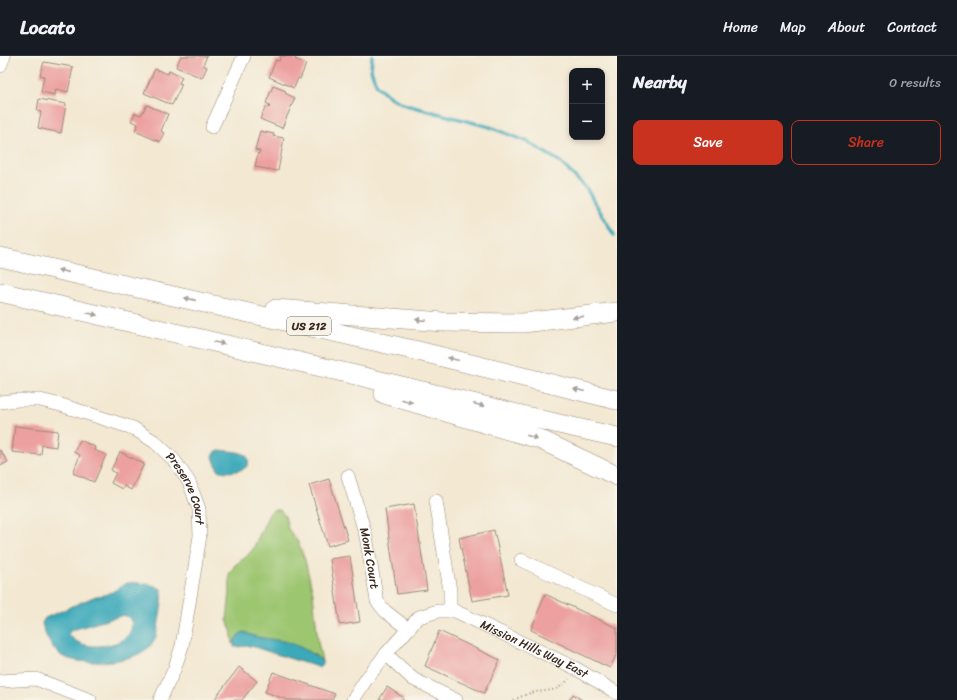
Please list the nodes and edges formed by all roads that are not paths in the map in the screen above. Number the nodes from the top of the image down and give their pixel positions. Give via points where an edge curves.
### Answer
1 (4, 56) edge
2 (244, 56) edge
3 (0, 66) edge
4 (212, 127) dead end
5 (0, 256) edge
6 (0, 292) edge
7 (209, 304) junction
8 (617, 312) edge
9 (277, 357) junction
10 (617, 400) edge
11 (0, 402) edge
12 (617, 437) edge
13 (348, 476) dead end
14 (617, 476) edge
15 (436, 501) dead end
16 (521, 560) dead end
17 (617, 605) edge
18 (450, 611) junction
19 (408, 629) junction
20 (386, 654) junction
21 (3, 680) edge
22 (616, 690) edge
23 (90, 700) edge
24 (160, 700) edge
25 (353, 700) edge
26 (456, 700) edge

1 - 3 street
2 - 4 street
7 -> 5 highway, US 212
6 -> 9 highway
8 -> 7 highway via 523,323 443,322
10 -> 7 highway, US 212 via 418,351
9 -> 12 highway
9 -> 14 highway via 334,380 539,439
11 - 24 street, Preserve Court via 40,400 133,428 169,455 189,482 199,509 200,536 182,646
13 - 19 street, Monk Court via 366,536 377,601 385,611
15 - 18 street via 450,591
16 - 17 street
18 - 19 street, Mission Hills Way East via 419,616
18 - 22 street, Mission Hills Way East via 455,611 575,668
19 - 20 street, Mission Hills Way East
20 - 25 street, Mission Hills Way East
20 - 26 street via 413,679
21 - 23 street via 36,679

